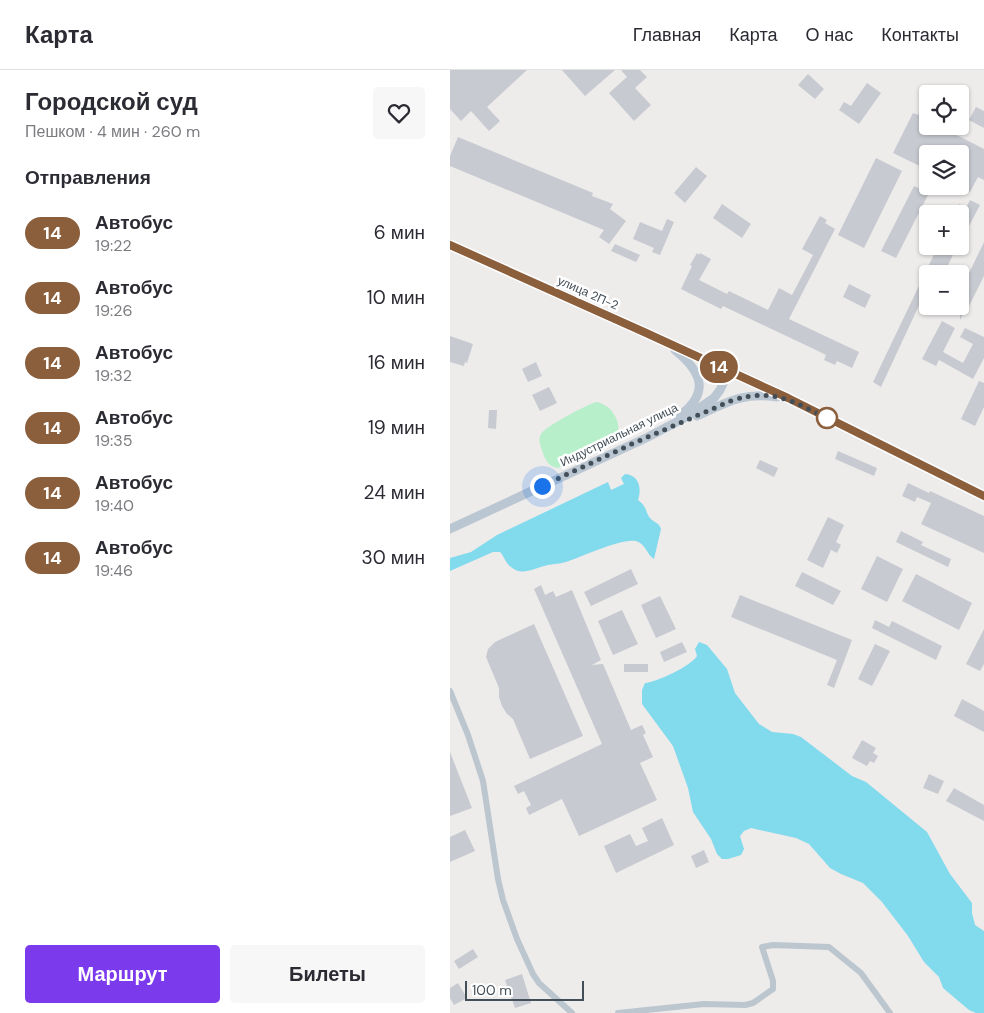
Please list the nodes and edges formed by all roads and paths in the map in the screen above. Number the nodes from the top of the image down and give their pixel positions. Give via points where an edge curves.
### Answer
1 (450, 245) edge
2 (664, 341) junction
3 (730, 371) junction
4 (788, 398) junction
5 (648, 436) junction
6 (984, 496) edge
7 (450, 530) edge
8 (450, 691) edge
9 (572, 1013) edge
10 (618, 1013) edge
11 (890, 1013) edge

1 - 2 main road, улица 2П-2
2 - 3 main road, улица 2П-2
2 - 5 main road via 688,361 695,370 699,386 687,410
3 - 4 main road, улица 2П-2
3 - 5 main road, Индустриальная улица via 720,390 707,404
4 - 5 main road via 745,396
4 - 6 main road, улица 2П-2
5 - 7 main road, Индустриальная улица
8 - 9 street via 482,780 498,879 514,932 532,974
10 - 11 street via 704,1004 753,1003 773,989 762,948 773,945 829,947 861,973

